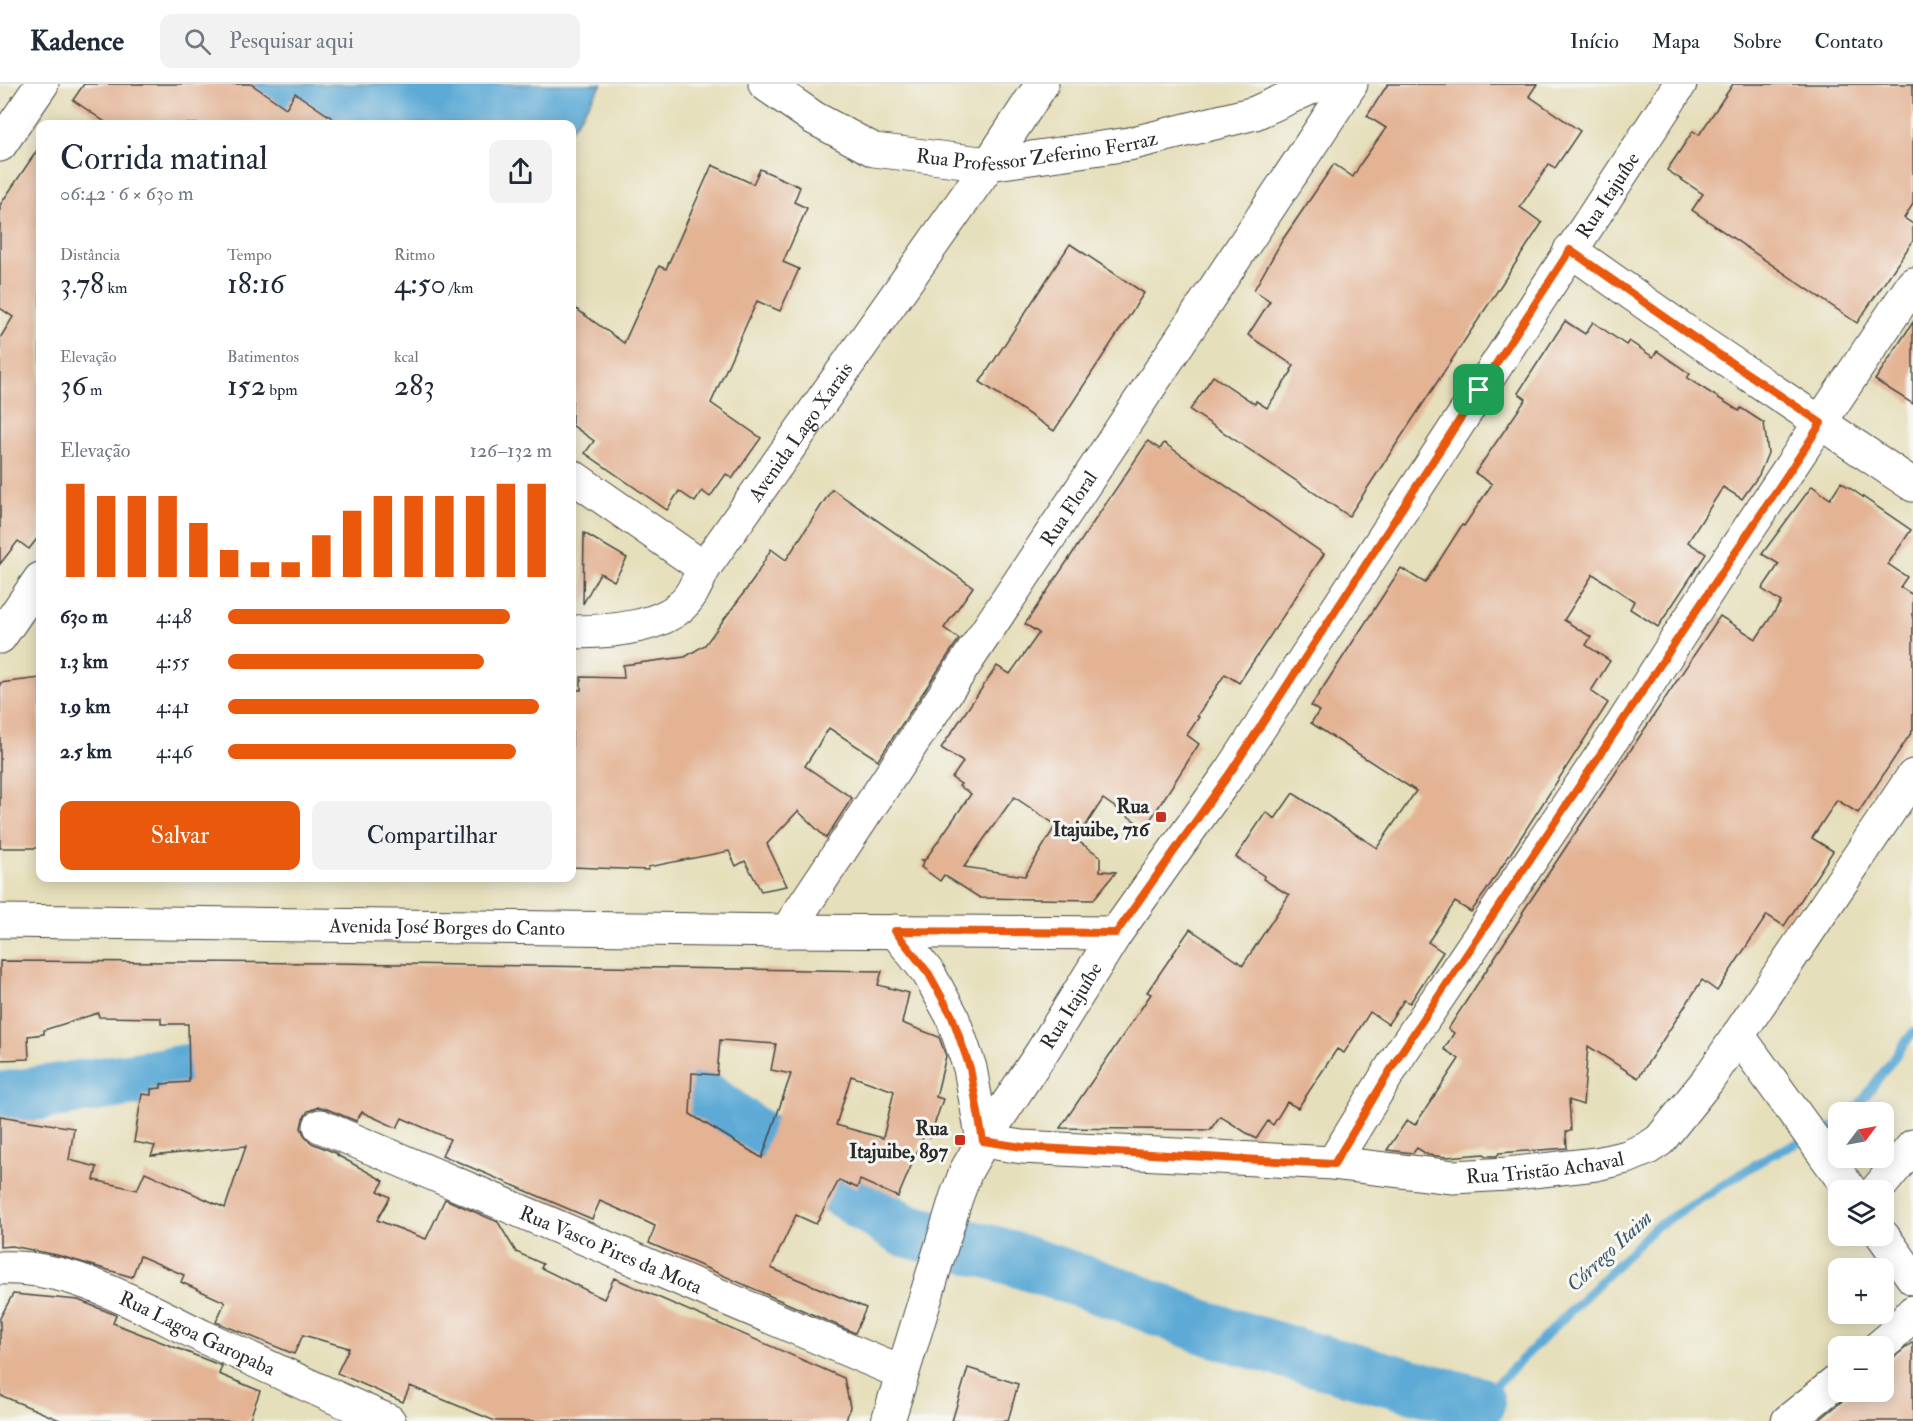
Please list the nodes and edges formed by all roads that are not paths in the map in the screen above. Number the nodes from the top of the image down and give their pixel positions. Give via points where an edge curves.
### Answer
1 (42, 84) edge
2 (765, 84) edge
3 (1042, 84) edge
4 (1319, 84) edge
5 (1351, 84) edge
6 (1680, 84) edge
7 (29, 124) edge
8 (0, 145) edge
9 (989, 164) junction
10 (1570, 250) junction
11 (1913, 284) edge
12 (1821, 423) junction
13 (576, 479) edge
14 (1913, 485) edge
15 (704, 568) junction
16 (36, 584) edge
17 (36, 626) edge
18 (2, 630) edge
19 (576, 632) edge
20 (1913, 776) edge
21 (0, 921) edge
22 (787, 931) junction
23 (895, 931) junction
24 (1116, 933) junction
25 (1738, 1035) junction
26 (320, 1126) dead end
27 (983, 1141) junction
28 (1913, 1146) edge
29 (1334, 1164) junction
30 (1843, 1180) edge
31 (1885, 1180) edge
32 (1890, 1246) edge
33 (0, 1268) edge
34 (1913, 1278) edge
35 (1913, 1312) edge
36 (1891, 1336) edge
37 (902, 1373) junction
38 (1828, 1389) edge
39 (389, 1421) edge
40 (888, 1421) edge
41 (1788, 1421) edge

1 - 7 street
2 - 9 street, Rua Professor Zeferino Ferraz via 814,118 874,150
3 - 9 street, Avenida Lago Xarais
4 - 9 street, Rua Professor Zeferino Ferraz via 1255,113 1129,144
5 - 22 street, Rua Floral
6 - 10 street, Rua Itajuíbe
7 - 8 street
9 - 15 street, Avenida Lago Xarais
10 - 12 street
10 - 24 street, Rua Itajuíbe via 1232,770
11 - 12 street
12 - 14 street
12 - 29 street via 1400,1054
13 - 15 street
15 - 19 street, Avenida Lago Xarais via 688,599 675,611 646,625
16 - 18 street
17 - 18 street
20 - 25 street, Rua Tristão Achaval
21 - 22 street, Avenida José Borges do Canto
22 - 23 street, Avenida José Borges do Canto
23 - 24 street, Avenida José Borges do Canto
23 - 27 street via 929,974 952,1016 970,1068
24 - 27 street, Rua Itajuíbe
25 - 29 street, Rua Tristão Achaval via 1660,1140 1627,1157 1596,1164 1453,1177
25 - 30 street
26 - 37 street, Rua Vasco Pires da Mota
27 - 29 street, Rua Tristão Achaval via 1022,1147
27 - 37 street, Rua Itajuíbe via 956,1198
28 - 31 street
32 - 34 street
33 - 39 street, Rua Lagoa Garopaba via 45,1271 90,1283
35 - 36 street
37 - 40 street, Rua Itajuíbe
38 - 41 street

